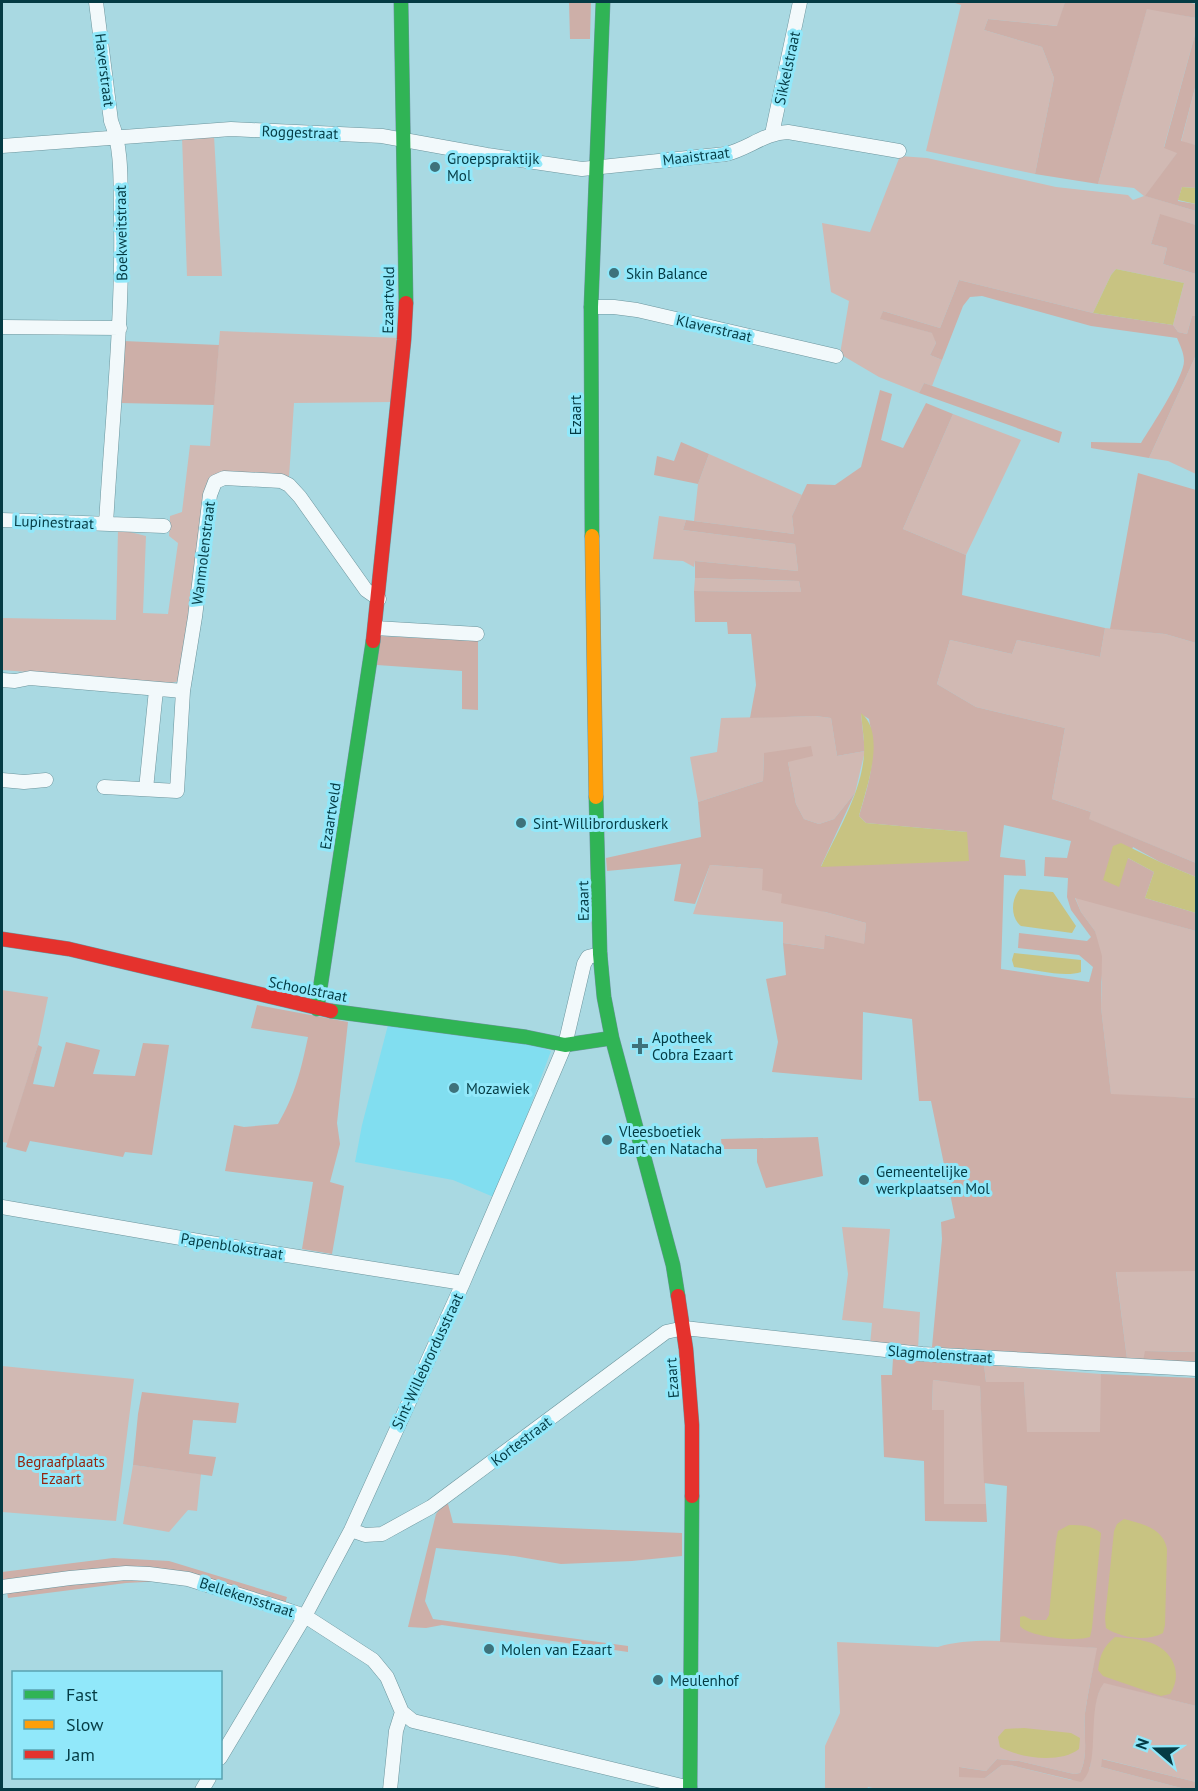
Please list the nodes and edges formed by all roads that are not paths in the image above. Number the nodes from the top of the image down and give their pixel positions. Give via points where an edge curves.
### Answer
1 (96, 2) edge
2 (400, 2) edge
3 (603, 2) edge
4 (801, 2) edge
5 (772, 134) junction
6 (118, 137) junction
7 (403, 139) junction
8 (2, 146) edge
9 (899, 151) dead end
10 (596, 168) junction
11 (591, 307) junction
12 (2, 327) edge
13 (120, 328) junction
14 (836, 356) dead end
15 (111, 441) joint
16 (2, 520) edge
17 (106, 524) junction
18 (164, 526) dead end
19 (379, 598) junction
20 (375, 628) junction
21 (477, 634) dead end
22 (2, 680) edge
23 (156, 690) junction
24 (183, 691) junction
25 (2, 780) edge
26 (46, 780) dead end
27 (104, 787) dead end
28 (146, 789) junction
29 (2, 939) edge
30 (600, 954) junction
31 (317, 1010) junction
32 (612, 1038) junction
33 (565, 1045) junction
34 (2, 1207) edge
35 (463, 1283) junction
36 (684, 1328) junction
37 (1197, 1369) edge
38 (351, 1530) junction
39 (2, 1587) edge
40 (305, 1616) junction
41 (402, 1712) junction
42 (222, 1755) edge
43 (690, 1789) edge
44 (390, 1790) edge

1 - 6 street, Haverstraat via 111,121
2 - 7 main road, Ezaartveld
3 - 10 main road, Ezaart
4 - 5 street, Sikkelstraat
5 - 9 street, Maaistraat via 788,132
5 - 10 street, Maaistraat via 726,154
6 - 7 street, Roggestraat via 231,129
6 - 8 street, Roggestraat
6 - 13 street, Boekweitstraat
7 - 10 street, Roggestraat via 582,169
7 - 19 main road, Ezaartveld via 406,308
10 - 11 main road, Ezaart
11 - 14 street, Klaverstraat via 653,313
11 - 30 main road, Ezaart
12 - 13 street
13 - 15 street, Boekweitstraat
15 - 17 street, Lupinestraat
16 - 17 street, Lupinestraat
17 - 18 street, Lupinestraat
19 - 20 main road, Ezaartveld
19 - 24 street, Wanmolenstraat via 366,590 289,485 281,481 224,478 216,482 210,495
20 - 21 street
20 - 31 main road, Ezaartveld
22 - 23 street via 30,678
23 - 24 street
23 - 28 street
24 - 28 street, Wanmolenstraat via 177,791
25 - 26 street
27 - 28 street, Wanmolenstraat
29 - 31 main road, Schoolstraat via 69,949
30 - 32 main road, Ezaart
30 - 33 street, Sint-Willebrordusstraat via 588,957 584,964
31 - 33 main road, Schoolstraat
32 - 33 main road, Schoolstraat
32 - 36 main road, Ezaart via 673,1265
33 - 35 street, Sint-Willebrordusstraat
34 - 35 street, Papenblokstraat
35 - 38 street, Sint-Willebrordusstraat
36 - 37 street, Slagmolenstraat via 922,1354
36 - 38 street, Kortestraat via 666,1332 431,1507 382,1534 365,1535
36 - 43 main road, Ezaart via 692,1425
38 - 40 street, Sint-Willebrordusstraat
39 - 40 street, Bellekensstraat via 126,1573 169,1576 201,1582
40 - 41 street, Bellekensstraat via 372,1660 387,1677
40 - 42 street, Sint-Willebrordusstraat
41 - 43 street via 421,1724
41 - 44 street via 396,1731

